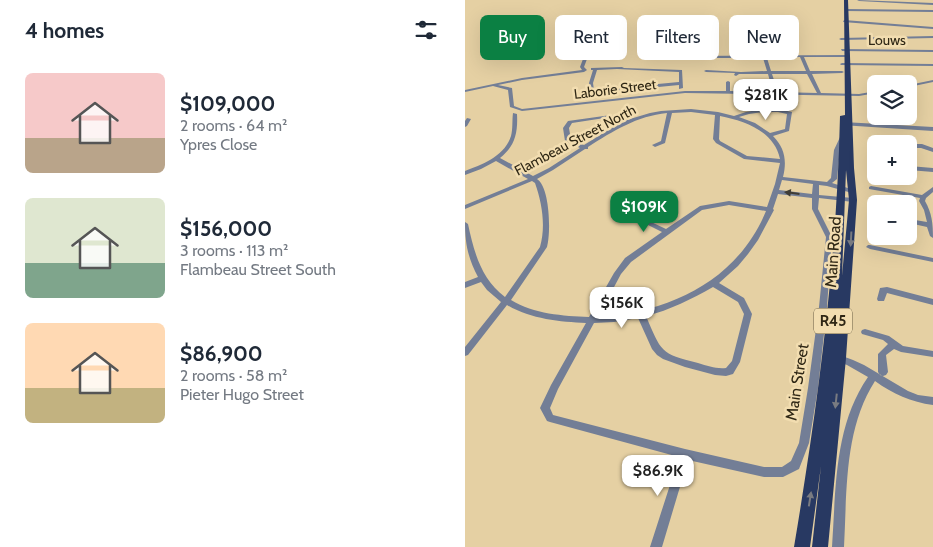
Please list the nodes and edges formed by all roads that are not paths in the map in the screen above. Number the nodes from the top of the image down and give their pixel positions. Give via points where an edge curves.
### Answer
1 (846, 0) edge
2 (859, 0) edge
3 (912, 1) edge
4 (933, 4) edge
5 (846, 10) junction
6 (933, 11) edge
7 (845, 20) junction
8 (933, 28) edge
9 (933, 37) edge
10 (844, 39) junction
11 (933, 51) edge
12 (844, 53) junction
13 (801, 56) joint
14 (585, 60) edge
15 (765, 60) edge
16 (666, 64) dead end
17 (844, 64) junction
18 (933, 65) edge
19 (665, 70) junction
20 (706, 71) dead end
21 (842, 72) junction
22 (751, 73) junction
23 (769, 73) junction
24 (809, 73) junction
25 (735, 75) dead end
26 (933, 81) edge
27 (728, 82) dead end
28 (681, 83) junction
29 (917, 84) edge
30 (495, 86) junction
31 (465, 91) edge
32 (818, 92) junction
33 (685, 93) junction
34 (731, 93) junction
35 (775, 93) junction
36 (867, 93) edge
37 (847, 94) junction
38 (670, 112) junction
39 (718, 113) junction
40 (515, 114) dead end
41 (736, 118) junction
42 (469, 119) dead end
43 (630, 122) junction
44 (465, 125) edge
45 (846, 128) junction
46 (933, 131) edge
47 (770, 135) junction
48 (655, 145) dead end
49 (917, 146) edge
50 (586, 148) junction
51 (933, 150) edge
52 (496, 158) junction
53 (782, 161) junction
54 (917, 169) edge
55 (933, 170) edge
56 (465, 173) edge
57 (534, 178) junction
58 (779, 178) junction
59 (816, 182) junction
60 (828, 184) junction
61 (871, 188) dead end
62 (933, 189) edge
63 (776, 192) junction
64 (847, 194) junction
65 (815, 196) junction
66 (923, 197) junction
67 (465, 207) edge
68 (771, 210) junction
69 (630, 214) dead end
70 (930, 220) edge
71 (917, 221) edge
72 (465, 224) edge
73 (667, 232) junction
74 (933, 236) edge
75 (870, 247) dead end
76 (933, 260) edge
77 (481, 279) junction
78 (713, 283) junction
79 (465, 285) edge
80 (881, 299) dead end
81 (506, 300) junction
82 (933, 302) edge
83 (641, 314) junction
84 (591, 320) junction
85 (865, 332) dead end
86 (894, 344) junction
87 (465, 353) edge
88 (933, 354) edge
89 (835, 357) junction
90 (878, 374) junction
91 (933, 401) edge
92 (685, 454) junction
93 (656, 547) edge
94 (802, 547) edge
95 (820, 547) edge
96 (838, 547) edge

1 - 5 main road, Main Road / R45
2 - 3 street
3 - 4 street
5 - 6 street
5 - 7 main road, Main Road / R45
7 - 8 street
7 - 10 main road, Main Road / R45
9 - 10 street
10 - 12 main road, Main Road / R45
11 - 12 street, Louws
12 - 13 street, Louws
12 - 17 main road, Main Road / R45
13 - 24 street
14 - 30 street via 583,71
15 - 23 street
16 - 19 street
17 - 18 street
17 - 21 main road, Main Road / R45
17 - 37 main road, Main Road / R45
19 - 28 street via 681,71
19 - 28 street via 593,69 590,85 596,92
20 - 22 street
21 - 24 street
21 - 37 main road, Main Road / R45
22 - 23 street
22 - 25 street
23 - 24 street
23 - 35 street
24 - 32 street
26 - 29 street
27 - 34 street
28 - 33 street
30 - 31 street
30 - 33 street, Laborie Street via 510,89 512,107 535,110
32 - 35 street, Laborie Street
32 - 37 street, Laborie Street
33 - 34 street, Laborie Street
34 - 35 street, Laborie Street
36 - 37 street, Laborie Street
37 - 45 main road, Main Road / R45
38 - 39 street, Flambeau Street North via 693,108
38 - 43 street, Flambeau Street North
38 - 48 street via 663,142
39 - 41 street, Flambeau Street North
39 - 53 street via 715,139 718,142 747,158
40 - 52 street via 513,140
41 - 47 street, Flambeau Street North
41 - 47 street via 750,111 791,113 787,130
42 - 44 street
43 - 50 street, Flambeau Street North
43 - 50 street via 611,116 570,122 567,126 568,141
45 - 46 street
45 - 60 street, Main Road via 837,150 834,180
45 - 64 main road, Main Road / R45
47 - 53 street
49 - 51 street
50 - 57 street, Flambeau Street North
52 - 56 street
52 - 57 street
53 - 58 street
54 - 55 street
57 - 67 street, Flambeau Street North
57 - 81 street via 539,186 546,240
58 - 59 street
58 - 63 street
59 - 60 street
59 - 65 street, Main Street
60 - 64 street
61 - 66 street
62 - 66 street
65 -> 63 street
63 - 68 street
64 - 65 street
64 - 89 main road, Main Road / R45
65 - 92 street, Main Street via 815,209 829,237 820,334 804,443 795,465 774,473 763,472
66 - 70 street
68 - 73 street via 729,202 705,206
68 - 78 street via 758,237
69 - 73 street
70 - 71 street
70 - 74 street
72 - 77 street
73 - 84 street via 625,263
75 - 76 street
77 - 79 street
77 - 81 street via 491,291
78 - 83 street via 676,303
78 - 83 street via 741,300 748,314 741,346 730,371 714,371 666,358 654,344
80 - 82 street via 883,290 887,290
81 - 84 street via 519,309 538,314
81 - 87 street
83 - 84 street
84 - 92 street via 545,412 550,418
85 - 86 street
86 - 88 street via 901,349
86 - 90 street via 883,354
89 - 90 street
94 -> 89 main road, Main Road / R45
89 -> 95 main road, Main Road / R45
90 - 91 street via 898,392
90 - 96 street via 864,388 854,409
92 - 93 street

